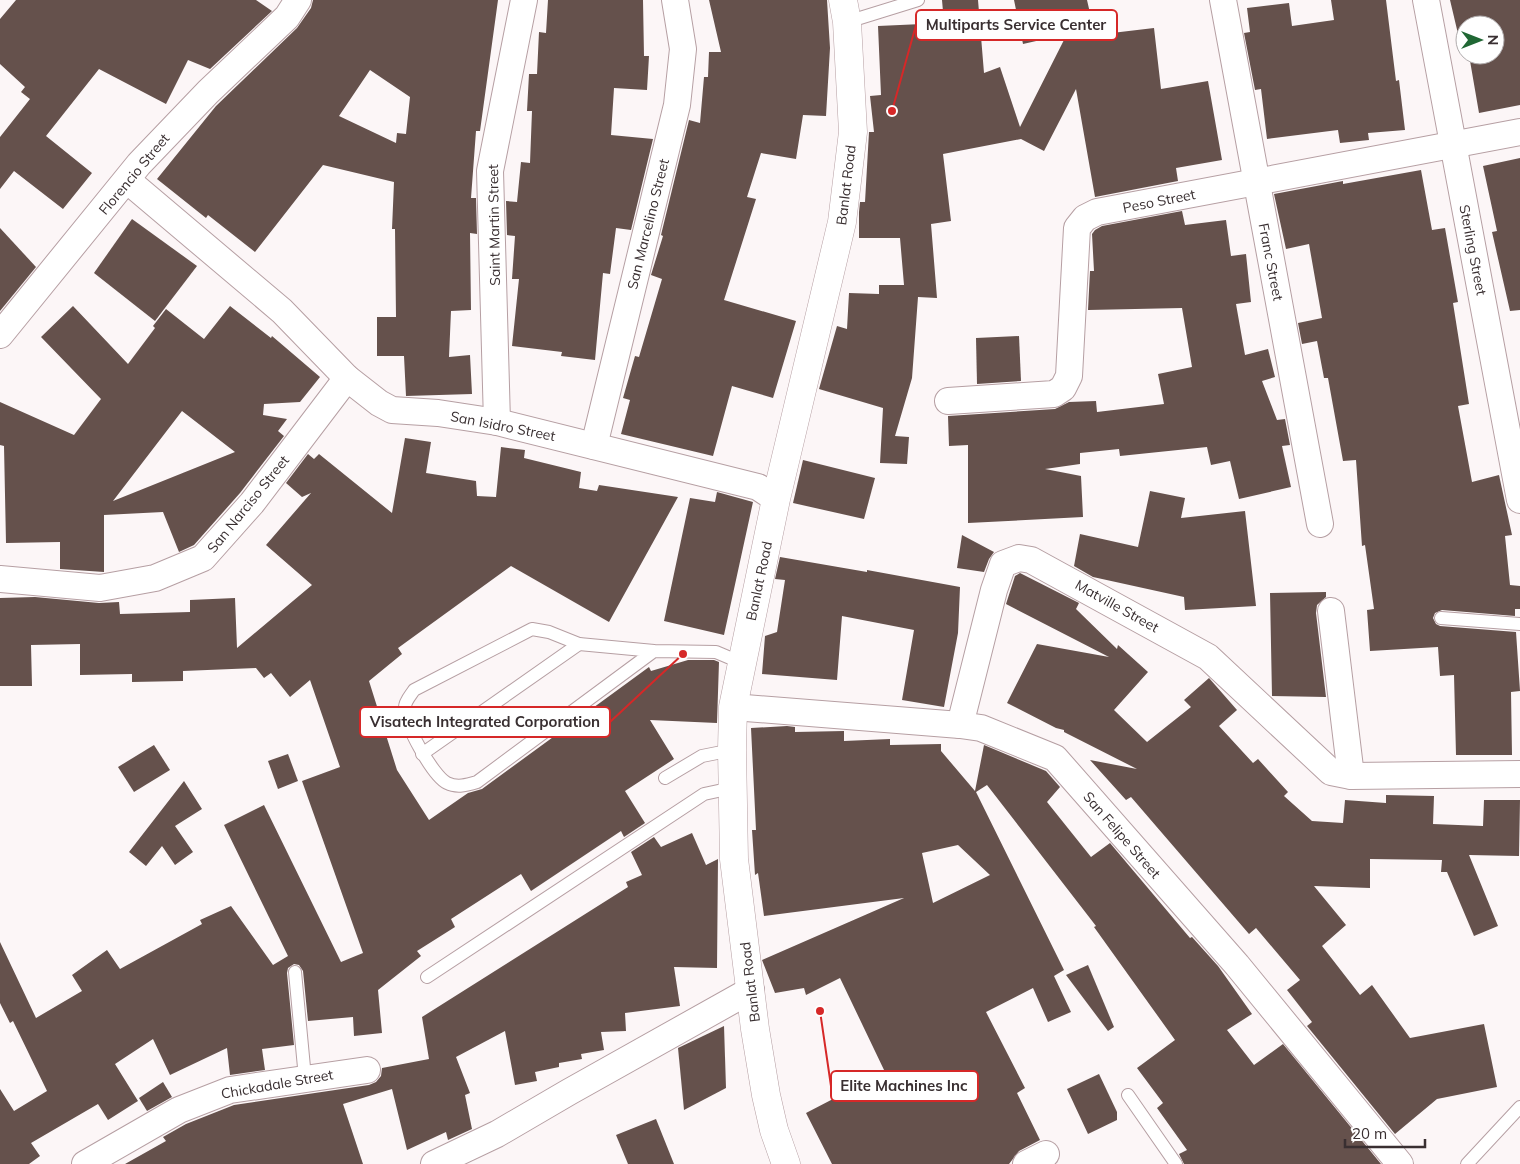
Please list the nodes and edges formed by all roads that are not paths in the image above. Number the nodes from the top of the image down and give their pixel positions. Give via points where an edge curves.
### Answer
1 (298, 0) edge
2 (524, 0) edge
3 (675, 0) edge
4 (918, 0) edge
5 (1223, 0) edge
6 (1426, 0) edge
7 (845, 11) edge
8 (1520, 132) edge
9 (1454, 144) junction
10 (126, 180) junction
11 (1256, 182) junction
12 (0, 335) edge
13 (347, 378) junction
14 (948, 401) dead end
15 (497, 422) junction
16 (594, 446) junction
17 (776, 499) junction
18 (1520, 500) edge
19 (1320, 524) dead end
20 (0, 579) edge
21 (1331, 611) dead end
22 (1441, 618) dead end
23 (1520, 624) edge
24 (579, 644) junction
25 (654, 651) junction
26 (742, 663) junction
27 (733, 707) junction
28 (960, 725) junction
29 (732, 750) junction
30 (422, 754) junction
31 (1520, 774) edge
32 (1351, 776) junction
33 (665, 778) dead end
34 (732, 788) junction
35 (295, 972) dead end
36 (427, 977) dead end
37 (751, 990) junction
38 (367, 1070) dead end
39 (305, 1078) junction
40 (1128, 1094) dead end
41 (1520, 1107) edge
42 (85, 1164) edge
43 (434, 1164) edge
44 (786, 1164) edge
45 (1176, 1164) edge
46 (1400, 1164) edge
47 (1467, 1164) edge

1 - 10 street, Florencio Street via 287,17 208,92
2 - 15 street, Saint Martin Street via 490,171
3 - 16 street, San Marcelino Street via 683,49 677,105
4 - 7 lane
5 - 11 street, Franc Street
6 - 9 street, Sterling Street
7 - 17 street, Banlat Road via 853,132 842,222
8 - 9 street, Peso Street
9 - 11 street, Peso Street
9 - 18 street, Sterling Street
10 - 12 street, Florencio Street
10 - 13 street, San Isidro Street via 282,311
11 - 14 street, Peso Street via 1097,212 1085,218 1077,228 1069,376 1064,388 1054,394
11 - 19 street, Franc Street
13 - 15 street, San Isidro Street via 392,410
13 - 20 street, San Narciso Street via 252,502 204,558 156,578 100,588
15 - 16 street, San Isidro Street
16 - 17 street, San Isidro Street via 758,486
17 - 26 street, Banlat Road
21 - 32 street
22 - 23 lane
24 - 25 lane
24 - 30 lane
24 - 30 lane via 532,629 414,690 405,704 405,717
25 - 26 lane via 716,652
25 - 30 lane via 477,782 463,786 446,782
26 - 27 street, Banlat Road
27 - 28 street, San Felipe Street
27 - 29 street, Banlat Road
28 - 32 street, Matville Street via 1003,564 1019,558 1031,560 1208,657 1331,772
28 - 46 street, San Felipe Street via 981,728 1054,758 1237,966
29 - 33 lane via 702,756
29 - 34 street, Banlat Road
31 - 32 street, Matville Street
34 - 36 lane via 704,794
34 - 37 street, Banlat Road via 734,859
35 - 39 lane
37 - 43 street via 497,1134
37 - 44 street, Banlat Road via 766,1095
38 - 39 street, Chickadale Street
39 - 42 street, Chickadale Street via 230,1090 203,1099
40 - 45 lane
41 - 47 lane

